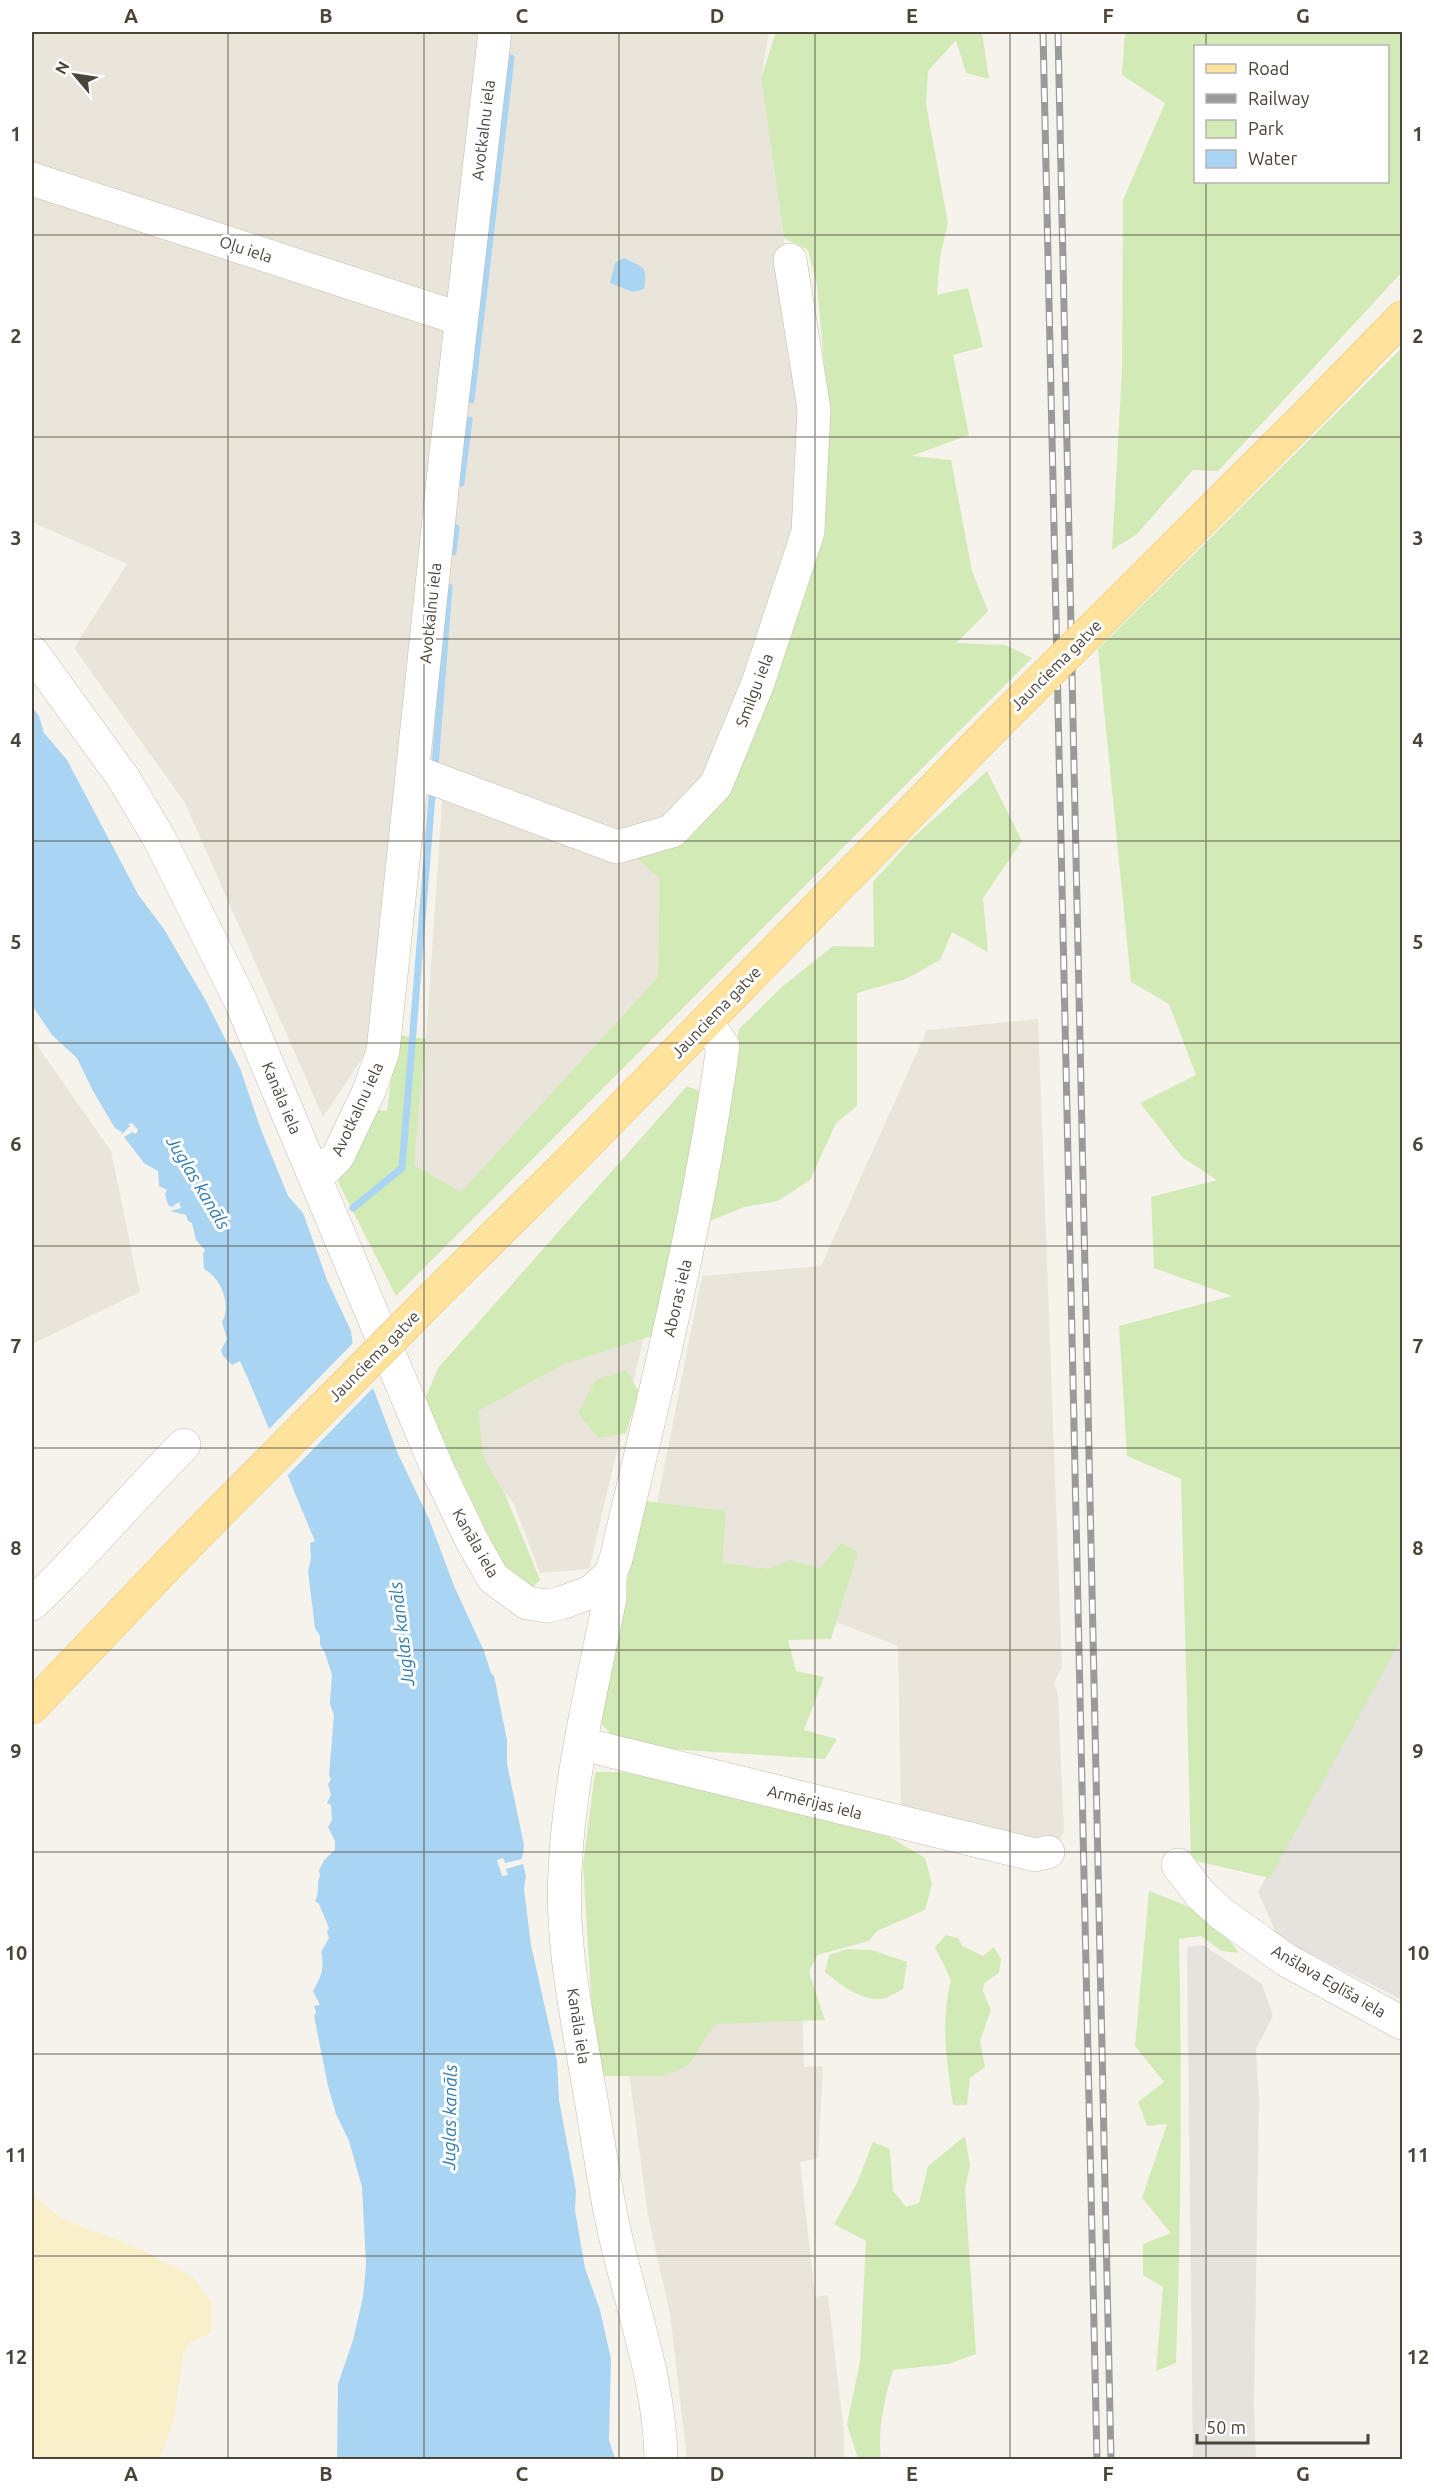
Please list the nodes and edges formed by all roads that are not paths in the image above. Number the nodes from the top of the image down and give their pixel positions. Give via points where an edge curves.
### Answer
1 (495, 32) edge
2 (32, 179) edge
3 (790, 260) dead end
4 (1402, 318) edge
5 (461, 319) junction
6 (32, 652) edge
7 (412, 771) junction
8 (706, 1022) junction
9 (316, 1178) junction
10 (184, 1444) dead end
11 (610, 1575) junction
12 (32, 1604) edge
13 (32, 1707) edge
14 (582, 1744) junction
15 (1048, 1852) dead end
16 (1178, 1865) dead end
17 (1402, 2023) edge
18 (661, 2460) edge

1 - 5 street, Avotkalnu iela
2 - 5 street, Oļu iela
3 - 7 street, Smilgu iela via 814,408 808,532 758,683 716,785 672,831 617,847
4 - 8 main road, Jaunciema gatve, bridge
5 - 7 street, Avotkalnu iela
6 - 9 street, Kanāla iela via 124,779 159,838 241,1002
7 - 9 street, Avotkalnu iela via 383,1051 338,1156
8 - 11 street, Aboras iela via 723,1046 715,1100 685,1263
8 - 13 main road, Jaunciema gatve, bridge via 189,1543
9 - 11 street, Kanāla iela via 438,1470 493,1578 526,1603 547,1606 591,1592
10 - 12 street
11 - 14 street, Kanāla iela via 610,1598
14 - 15 street, Armērijas iela via 959,1838 1035,1855
14 - 18 street, Kanāla iela via 570,1798 565,1873 567,1947 611,2217 645,2350 661,2435
16 - 17 street, Anšlava Eglīša iela via 1200,1894 1222,1914 1286,1960

